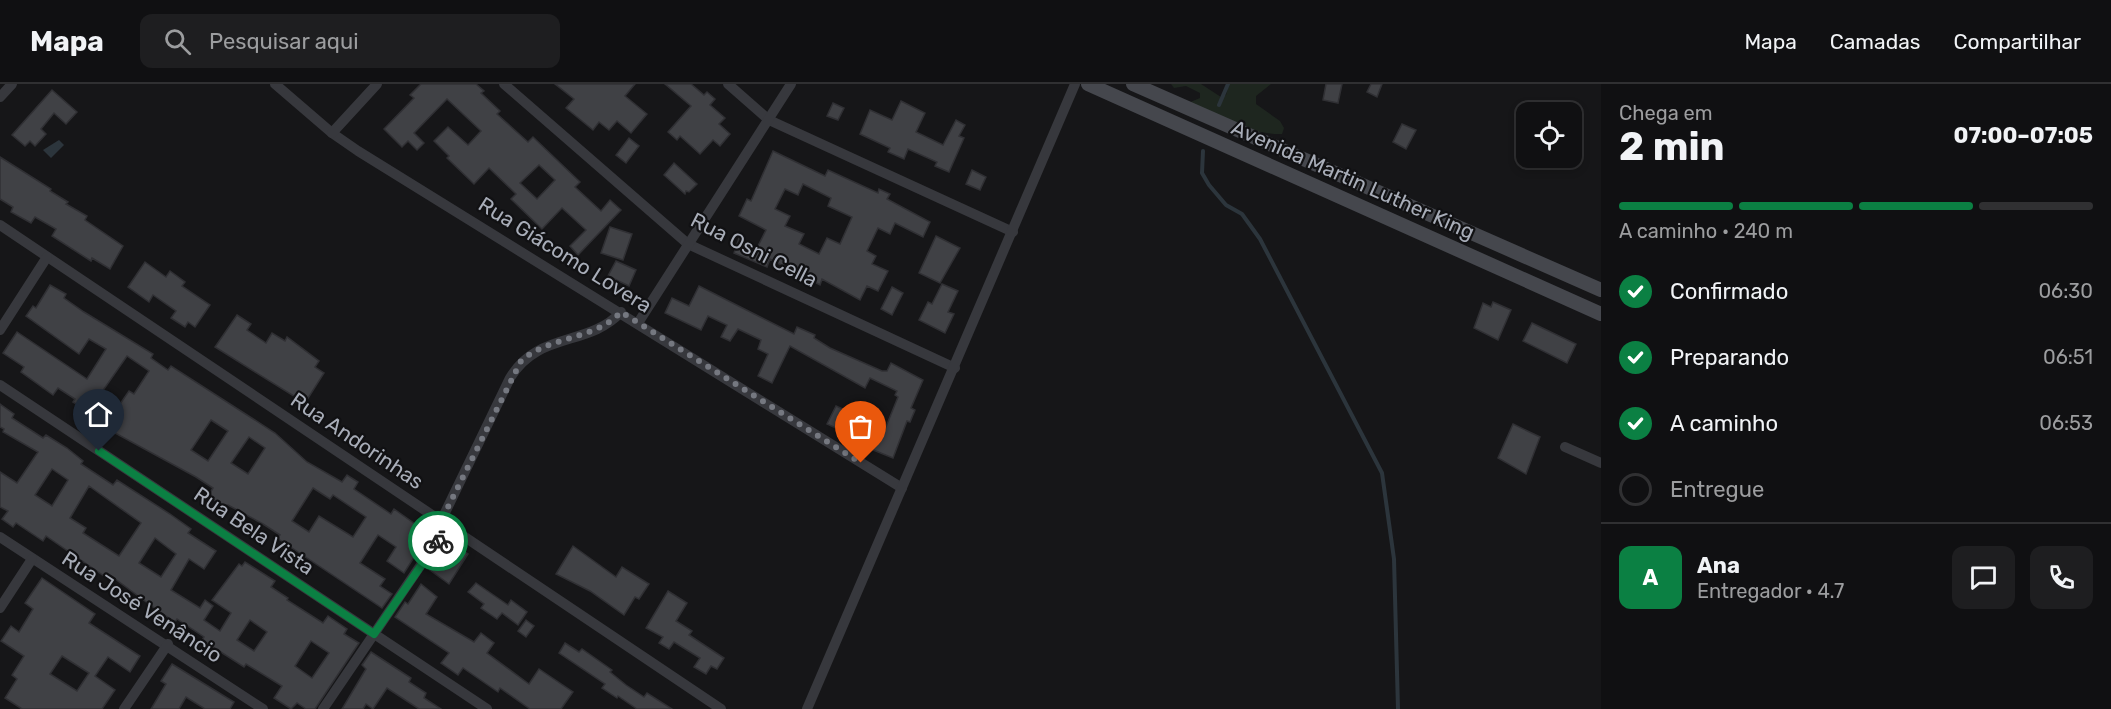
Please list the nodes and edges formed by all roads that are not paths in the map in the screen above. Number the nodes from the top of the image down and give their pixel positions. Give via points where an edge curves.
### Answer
1 (12, 84) edge
2 (275, 84) edge
3 (377, 84) edge
4 (504, 84) edge
5 (728, 84) edge
6 (791, 84) edge
7 (1075, 84) edge
8 (1088, 84) edge
9 (1132, 84) edge
10 (0, 97) edge
11 (769, 120) junction
12 (332, 133) junction
13 (0, 225) edge
14 (1014, 232) junction
15 (688, 244) junction
16 (47, 257) junction
17 (1601, 291) edge
18 (621, 312) junction
19 (1601, 314) edge
20 (638, 323) junction
21 (0, 330) edge
22 (955, 368) junction
23 (0, 385) edge
24 (1565, 447) dead end
25 (1601, 463) edge
26 (902, 488) junction
27 (445, 523) junction
28 (0, 537) edge
29 (32, 559) junction
30 (0, 608) edge
31 (374, 634) junction
32 (168, 644) junction
33 (124, 709) edge
34 (263, 709) edge
35 (323, 709) edge
36 (487, 709) edge
37 (721, 709) edge
38 (807, 709) edge

1 - 10 street
2 - 12 street, Rua Giácomo Lovera
3 - 12 street
4 - 15 street, Rua Osni Cella
5 - 11 street
6 - 11 street
7 - 14 street
8 - 19 main road, Avenida Martin Luther King
9 - 17 main road, Avenida Martin Luther King
11 - 14 street
11 - 15 street
12 - 18 street, Rua Giácomo Lovera
13 - 16 street, Rua Andorinhas
14 - 22 street
15 - 20 street
15 - 22 street, Rua Osni Cella
16 - 21 street
16 - 27 street, Rua Andorinhas
18 - 20 street, Rua Giácomo Lovera
18 - 27 street via 605,326 537,351 521,361
20 - 26 street, Rua Giácomo Lovera
22 - 26 street
23 - 31 street, Rua Bela Vista
24 - 25 street
26 - 38 street
27 - 31 street
27 - 37 street, Rua Andorinhas
28 - 29 street, Rua José Venâncio
29 - 30 street
29 - 32 street, Rua José Venâncio
31 - 35 street
31 - 36 street, Rua Bela Vista
32 - 33 street
32 - 34 street, Rua José Venâncio

